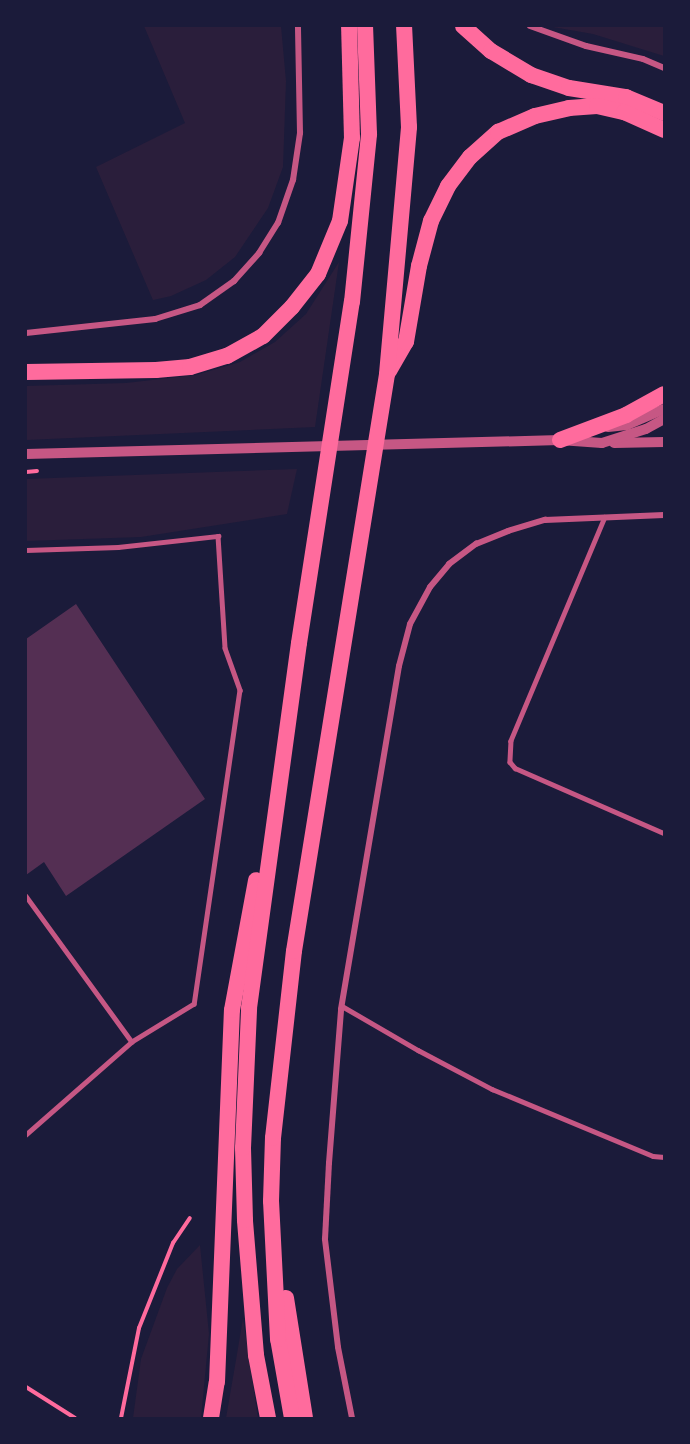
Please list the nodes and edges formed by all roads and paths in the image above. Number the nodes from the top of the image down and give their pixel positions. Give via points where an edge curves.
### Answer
1 (298, 26) edge
2 (350, 26) edge
3 (365, 26) edge
4 (404, 26) edge
5 (464, 26) edge
6 (530, 26) edge
7 (664, 68) edge
8 (664, 113) edge
9 (664, 130) edge
10 (26, 333) edge
11 (26, 372) edge
12 (387, 374) junction
13 (664, 394) edge
14 (664, 409) edge
15 (664, 419) edge
16 (590, 429) junction
17 (560, 440) junction
18 (664, 442) edge
19 (602, 443) junction
20 (26, 454) edge
21 (664, 515) edge
22 (605, 517) junction
23 (26, 550) edge
24 (299, 643) junction
25 (664, 833) edge
26 (26, 896) edge
27 (342, 1005) junction
28 (132, 1042) junction
29 (26, 1135) edge
30 (664, 1157) edge
31 (271, 1201) junction
32 (190, 1218) dead end
33 (26, 1387) edge
34 (75, 1419) edge
35 (121, 1419) edge
36 (211, 1419) edge
37 (268, 1419) edge
38 (292, 1419) edge
39 (305, 1419) edge
40 (352, 1419) edge

1 - 10 street via 300,133 293,180 278,223 259,253 240,274 200,305 155,319
2 - 11 highway via 352,138 340,221 318,274 292,307 263,336 227,356 190,367
3 - 24 highway via 369,134 352,302
4 - 12 highway via 409,126
5 - 8 highway via 491,51 531,75 569,88 626,97
6 - 7 street
9 - 12 highway via 624,112 597,106 535,116 498,132 470,157 448,186 431,220 406,342
12 - 31 highway via 294,951 273,1138
13 - 16 highway
14 - 16 street via 627,425
15 - 19 street
16 - 17 highway
17 - 19 street
17 - 20 street
18 - 19 street
21 - 22 street
22 - 25 lane via 511,741 510,762 515,768
22 - 27 street via 545,520 476,544 449,564 430,587 410,624 399,666
23 - 28 lane via 118,547 218,536 225,648 240,690 194,1004
24 - 36 highway via 232,1010 217,1382
24 - 37 highway via 249,1008 243,1148 256,1355
26 - 28 lane
27 - 30 lane via 492,1089 653,1156
27 - 40 street via 325,1239 338,1347
28 - 29 lane
31 - 38 highway via 278,1339
31 - 39 highway
32 - 35 path via 173,1243 139,1328
33 - 34 path

